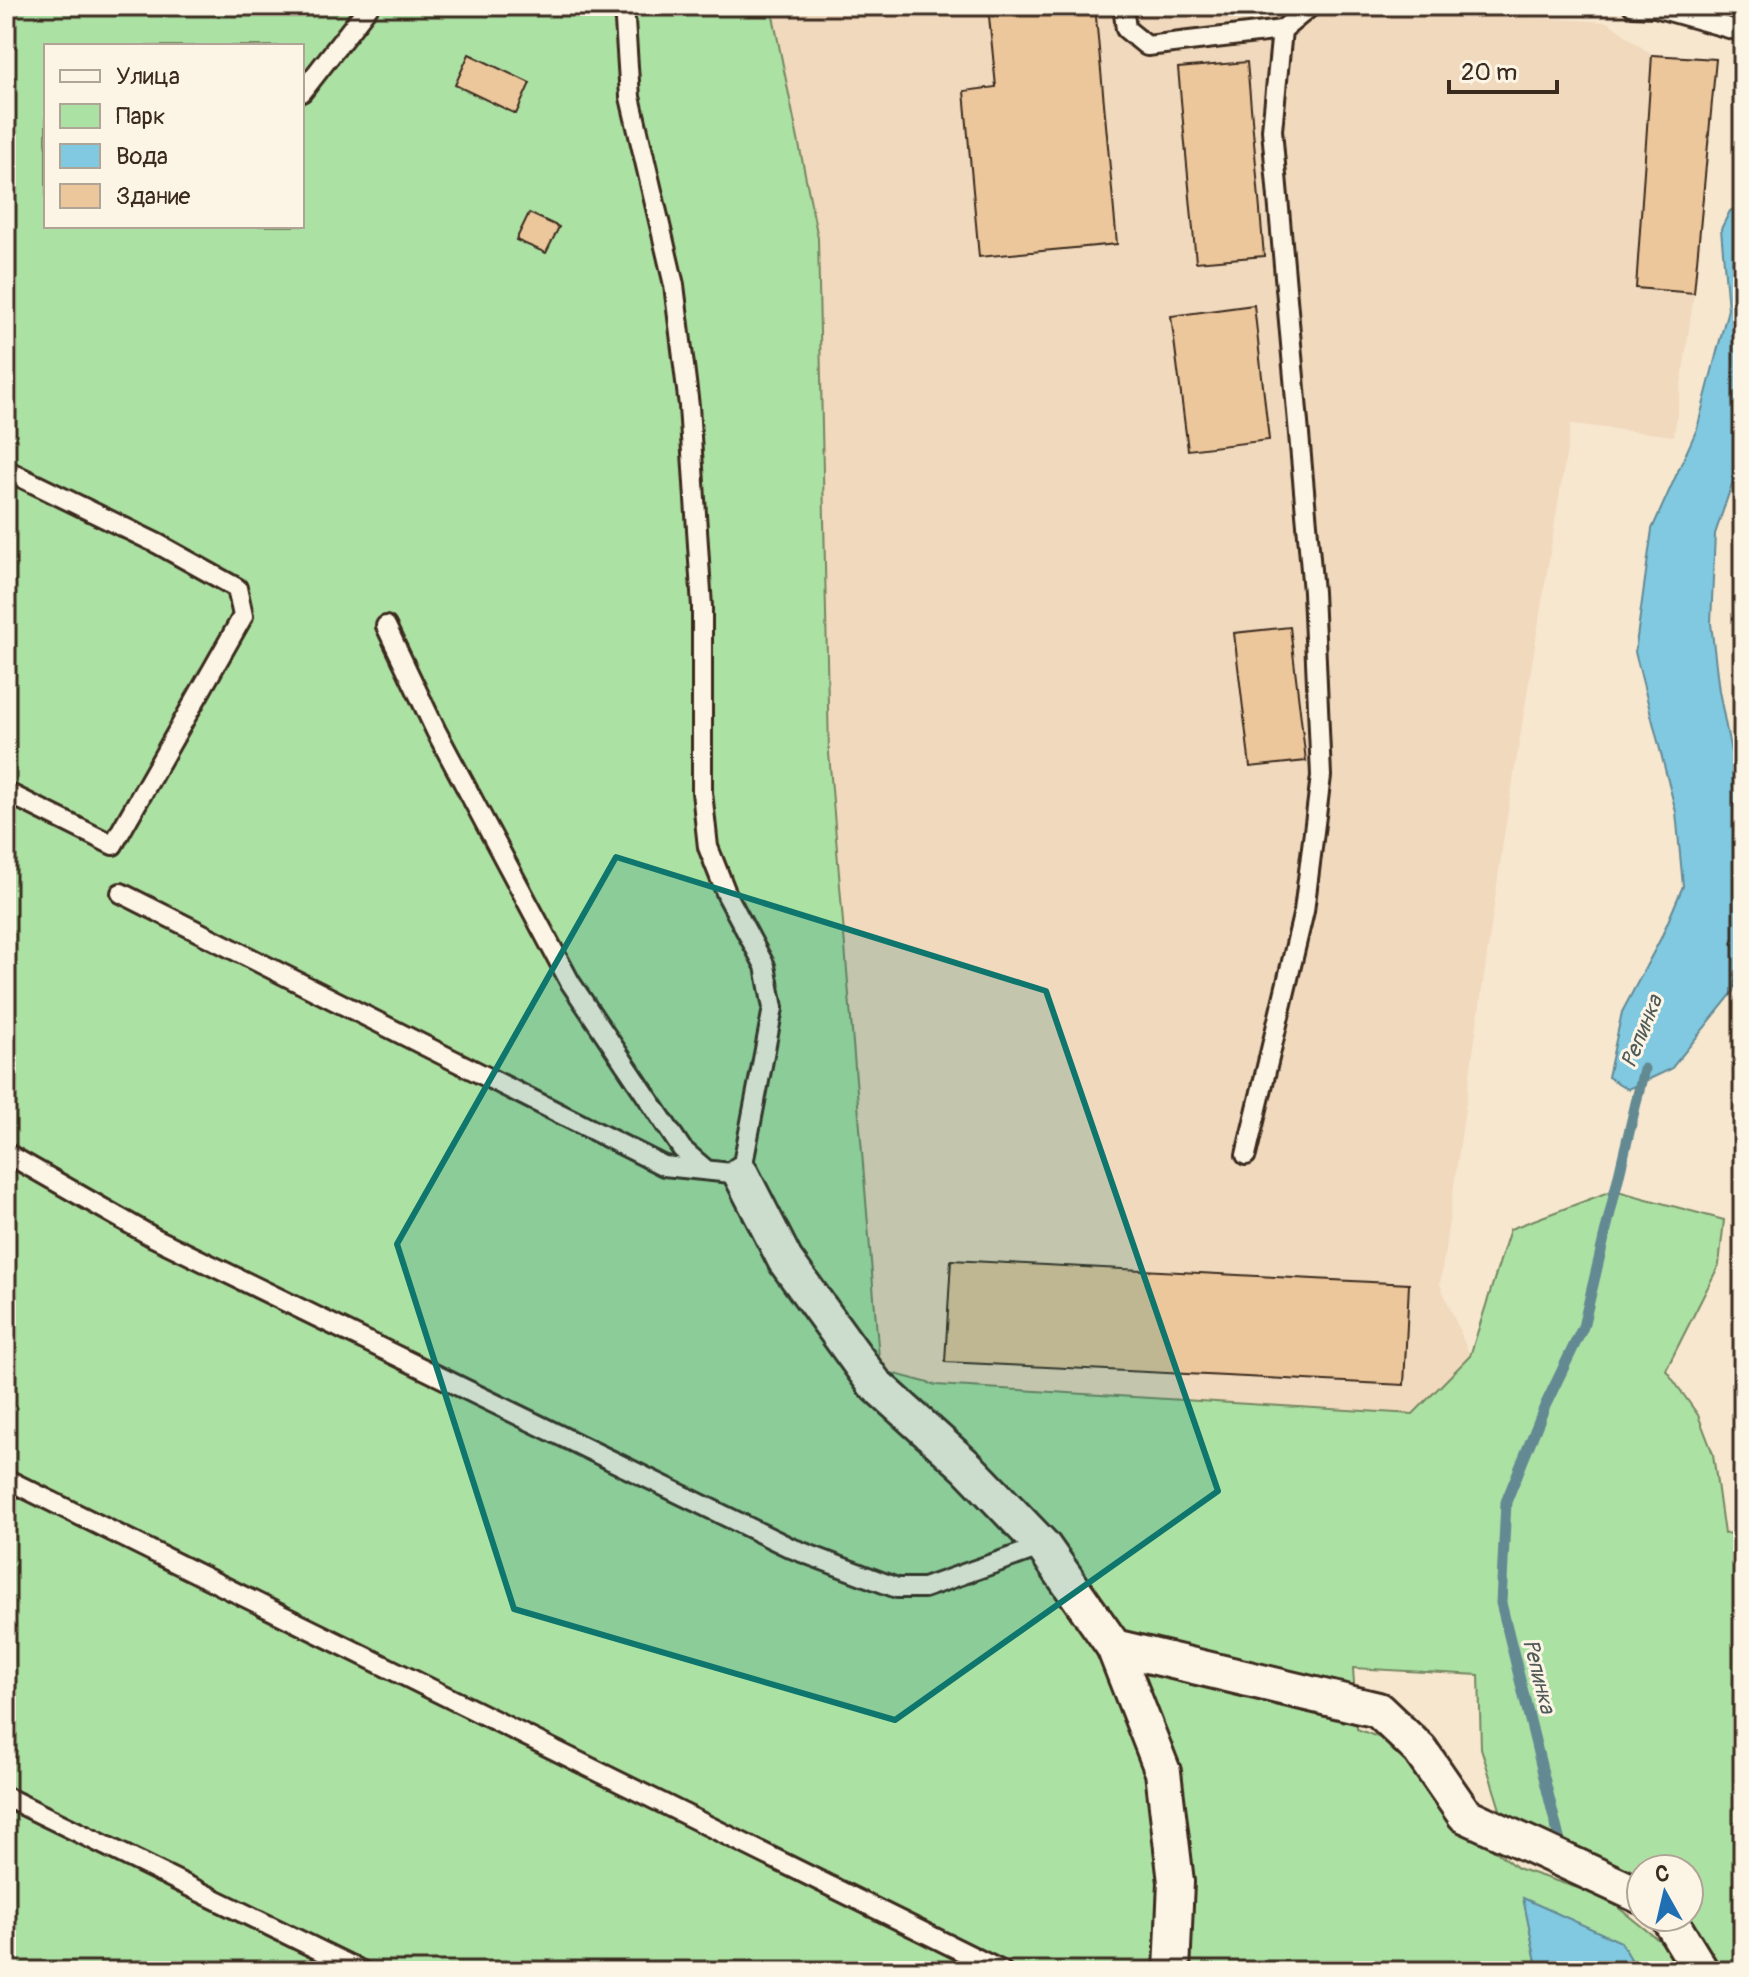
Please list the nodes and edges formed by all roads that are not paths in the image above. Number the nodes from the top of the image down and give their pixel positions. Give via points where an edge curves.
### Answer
1 (369, 6) edge
2 (624, 6) edge
3 (1123, 6) edge
4 (1311, 6) edge
5 (1633, 6) edge
6 (1282, 30) junction
7 (1743, 32) edge
8 (304, 89) edge
9 (6, 470) edge
10 (386, 626) dead end
11 (6, 792) edge
12 (121, 893) dead end
13 (6, 1153) edge
14 (1246, 1155) dead end
15 (704, 1168) junction
16 (741, 1174) junction
17 (6, 1479) edge
18 (1043, 1546) junction
19 (1114, 1647) junction
20 (6, 1797) edge
21 (1625, 1889) edge
22 (1678, 1933) edge
23 (362, 1971) edge
24 (1002, 1971) edge
25 (1172, 1971) edge
26 (1701, 1971) edge

1 - 8 lane
2 - 16 lane via 630,97 674,285 689,406 702,607 702,792 708,847 765,966 773,1008
3 - 6 lane via 1126,29 1147,46
4 - 6 lane
5 - 7 lane via 1655,7
6 - 14 lane via 1272,130 1313,592 1321,776 1304,911
9 - 11 lane via 237,588 243,616 113,845
10 - 15 lane via 570,982 682,1149
12 - 15 lane via 664,1166
13 - 18 lane via 167,1244 791,1548 897,1588 924,1588
15 - 16 lane
16 - 18 street via 785,1260 874,1383 967,1467
17 - 24 lane
18 - 19 street
19 - 21 street via 1378,1710 1420,1750 1465,1815
19 - 25 street via 1163,1772 1176,1882
20 - 23 lane
22 - 26 street

